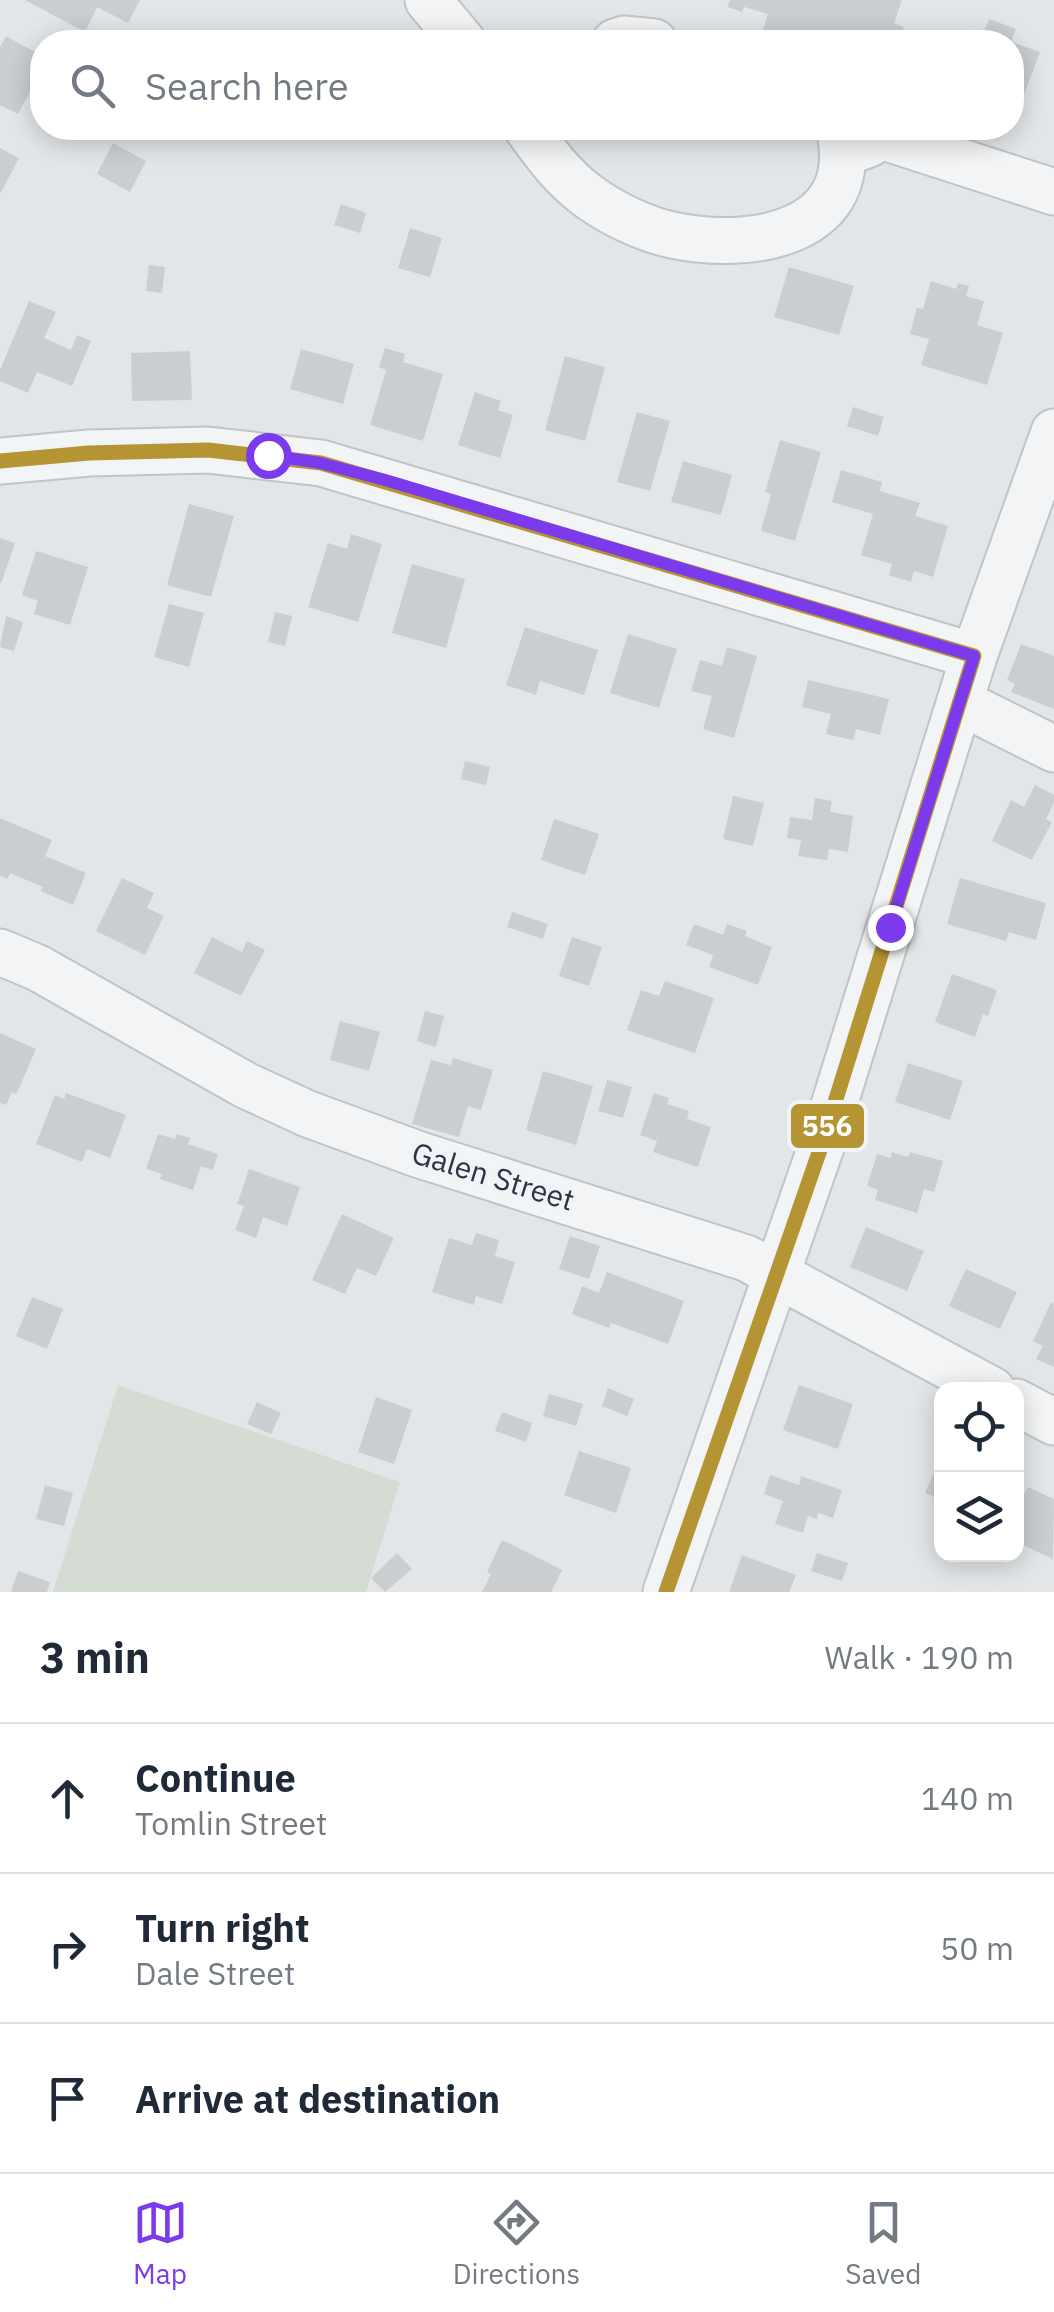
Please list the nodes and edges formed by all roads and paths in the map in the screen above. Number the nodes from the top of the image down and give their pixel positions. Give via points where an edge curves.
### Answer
1 (428, 0) edge
2 (453, 30) edge
3 (535, 140) edge
4 (842, 140) edge
5 (894, 140) edge
6 (1054, 192) edge
7 (1054, 432) edge
8 (0, 461) edge
9 (974, 656) junction
10 (960, 702) junction
11 (1054, 748) edge
12 (0, 952) edge
13 (778, 1275) junction
14 (977, 1382) edge
15 (1024, 1406) edge
16 (1054, 1422) edge
17 (666, 1592) edge

1 - 2 street
3 - 4 street via 588,196 623,216 669,234 742,240 807,224 825,206 840,182
5 - 6 street
7 - 9 street
8 - 9 street via 208,450 320,463
9 - 10 street
10 - 11 street
10 - 13 street
12 - 13 street, Galen Street via 308,1114 712,1245
13 - 14 street, Galen Street
13 - 17 street
15 - 16 street

